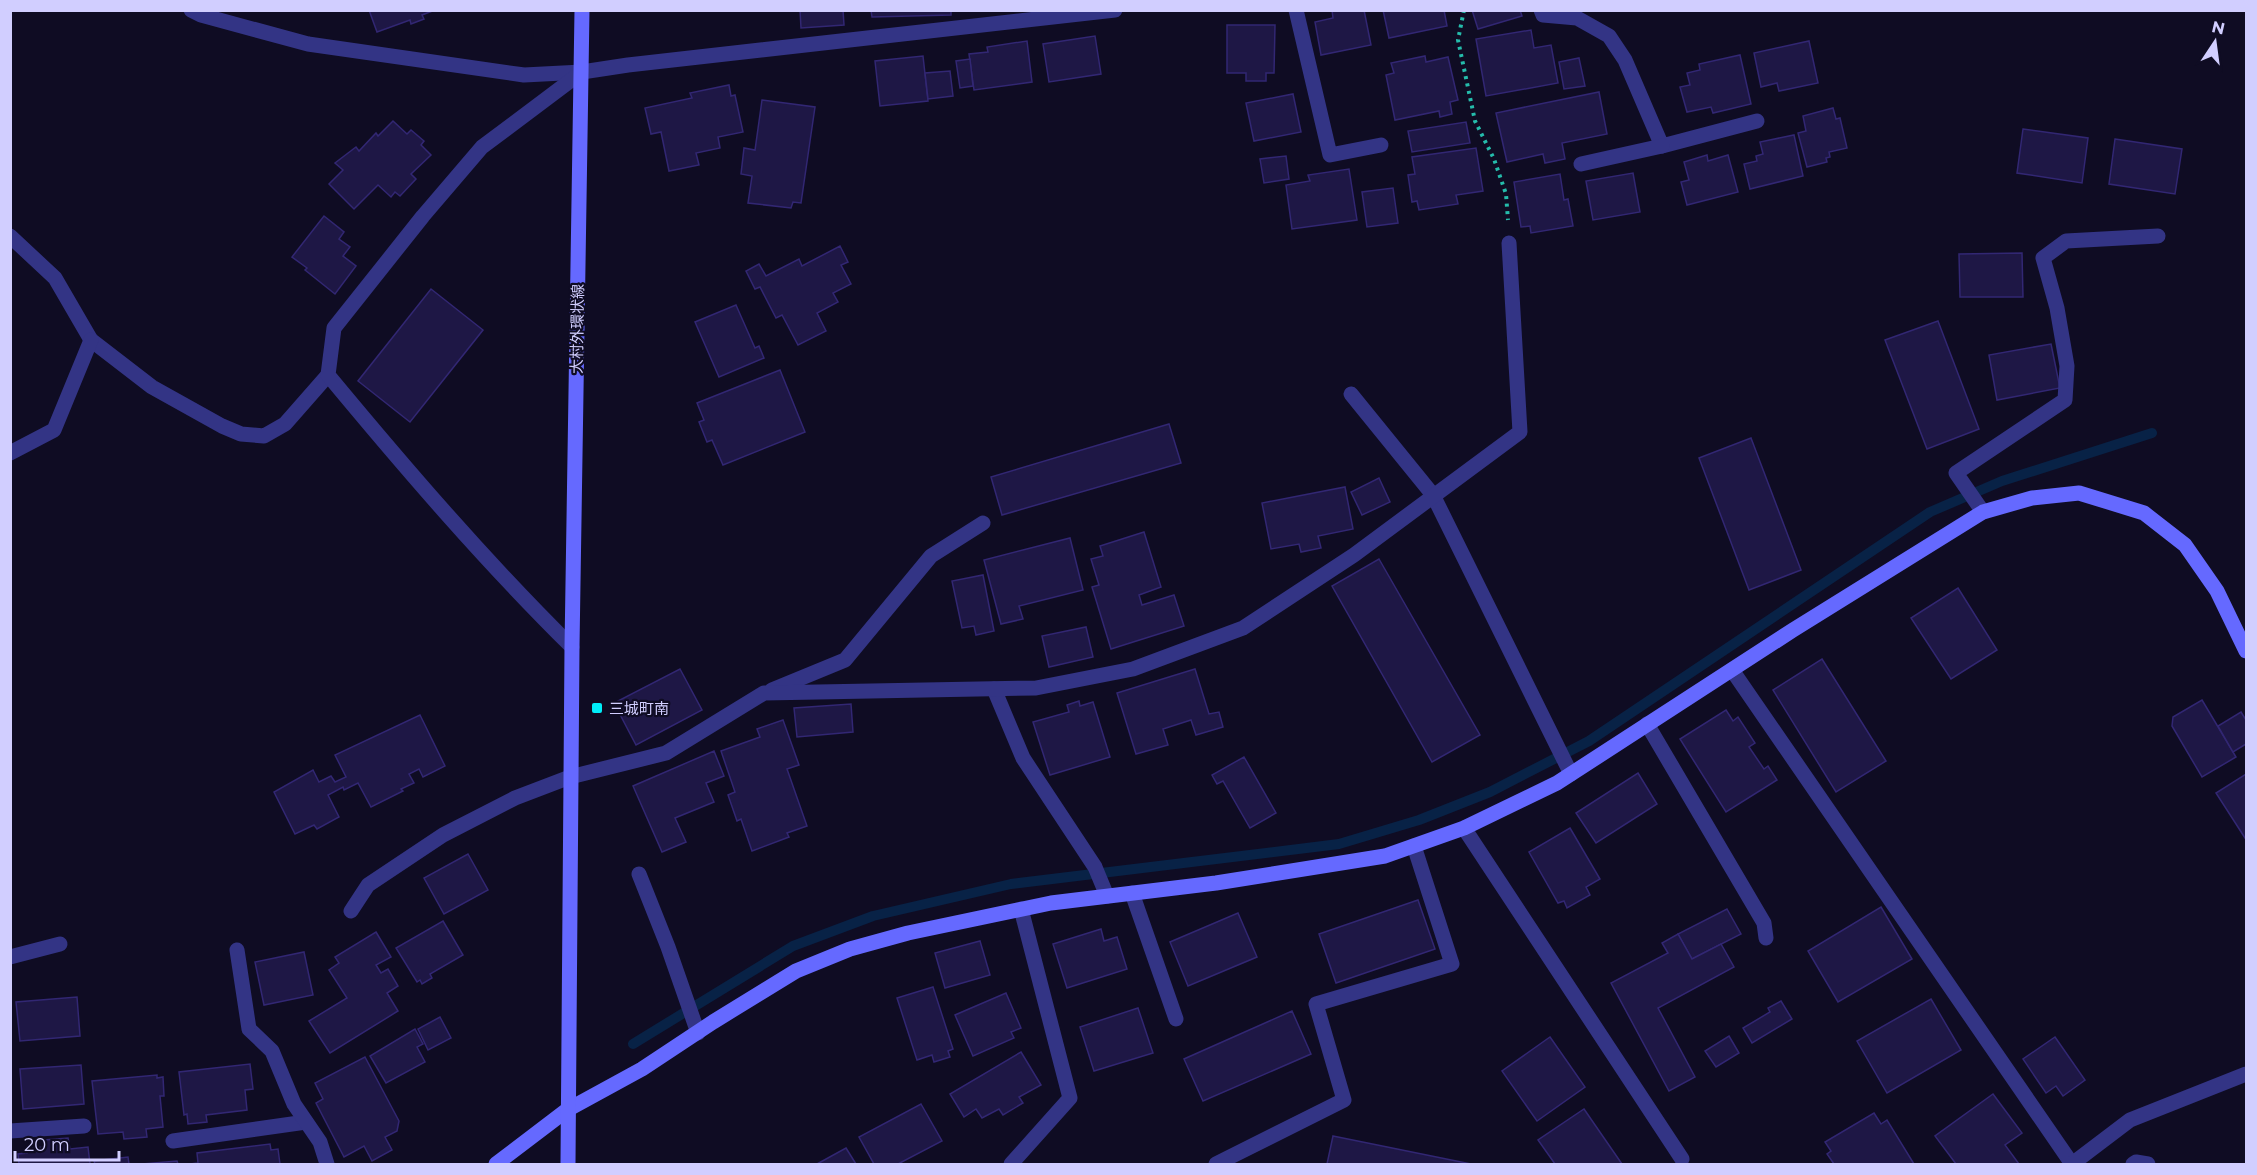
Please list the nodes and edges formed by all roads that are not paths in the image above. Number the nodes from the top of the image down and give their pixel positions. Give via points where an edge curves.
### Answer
1 (191, 10) edge
2 (582, 10) edge
3 (1115, 10) edge
4 (1296, 10) edge
5 (1541, 10) edge
6 (582, 72) junction
7 (1757, 121) dead end
8 (1381, 145) dead end
9 (1662, 146) junction
10 (1581, 164) dead end
11 (10, 236) edge
12 (2158, 236) dead end
13 (1509, 243) road end
14 (91, 340) junction
15 (328, 375) junction
16 (1351, 394) dead end
17 (10, 453) edge
18 (1433, 495) junction
19 (1982, 511) junction
20 (982, 523) dead end
21 (572, 647) junction
22 (2247, 651) edge
23 (1732, 670) junction
24 (994, 689) junction
25 (764, 693) junction
26 (1647, 724) junction
27 (1570, 772) junction
28 (570, 777) junction
29 (1464, 828) junction
30 (1414, 846) junction
31 (639, 874) dead end
32 (1132, 893) junction
33 (1106, 895) junction
34 (1021, 909) junction
35 (351, 911) dead end
36 (1766, 938) dead end
37 (60, 944) dead end
38 (237, 950) dead end
39 (10, 957) edge
40 (1176, 1019) dead end
41 (696, 1026) junction
42 (2247, 1074) edge
43 (567, 1110) junction
44 (306, 1122) junction
45 (84, 1126) dead end
46 (10, 1131) edge
47 (173, 1141) dead end
48 (1682, 1159) dead end
49 (327, 1164) edge
50 (496, 1164) edge
51 (568, 1164) edge
52 (1011, 1164) edge
53 (1216, 1164) edge
54 (2072, 1164) edge
55 (2133, 1164) edge
56 (2148, 1164) edge

1 - 6 street via 308,44 524,75
2 - 6 street, 大村外環状線
3 - 6 street
4 - 8 street via 1330,155
5 - 9 street via 1543,15 1577,18 1609,36 1625,60
6 - 15 street via 482,147 430,207 334,328
6 - 21 street, 大村外環状線
7 - 9 street
9 - 10 street
11 - 14 street via 55,278
12 - 19 street via 2066,241 2043,258 2067,366 2065,400 1956,473
13 - 18 street via 1520,432
14 - 15 street via 152,387 242,434 264,436 285,424
14 - 17 street via 54,430
15 - 21 street via 509,584
16 - 18 street
18 - 24 street via 1354,555 1243,628 1133,669 1036,688
18 - 27 street
19 - 22 street via 2032,498 2079,493 2144,513 2185,545 2217,591
19 - 23 street
20 - 25 street via 931,556 845,660
21 - 28 street, 大村外環状線
23 - 26 street
23 - 54 street
24 - 25 street
24 - 33 street via 1023,758 1095,867
25 - 28 street via 666,753
26 - 27 street
26 - 36 street via 1764,923
27 - 29 street via 1557,783
28 - 35 street via 515,798 443,835 368,885
28 - 43 street, 大村外環状線
29 - 30 street
29 - 48 street
30 - 32 street via 1385,856
30 - 53 street via 1452,964 1316,1004 1344,1100
31 - 41 street
32 - 33 street
32 - 40 street
33 - 34 street
34 - 41 street via 850,949 796,971
34 - 52 street via 1070,1098
37 - 39 street
38 - 44 street via 249,1029 272,1051 294,1104
41 - 43 street via 642,1069
42 - 54 street via 2130,1120
43 - 50 street
43 - 51 street, 大村外環状線
44 - 47 street
44 - 49 street via 320,1142
45 - 46 street
55 - 56 street

